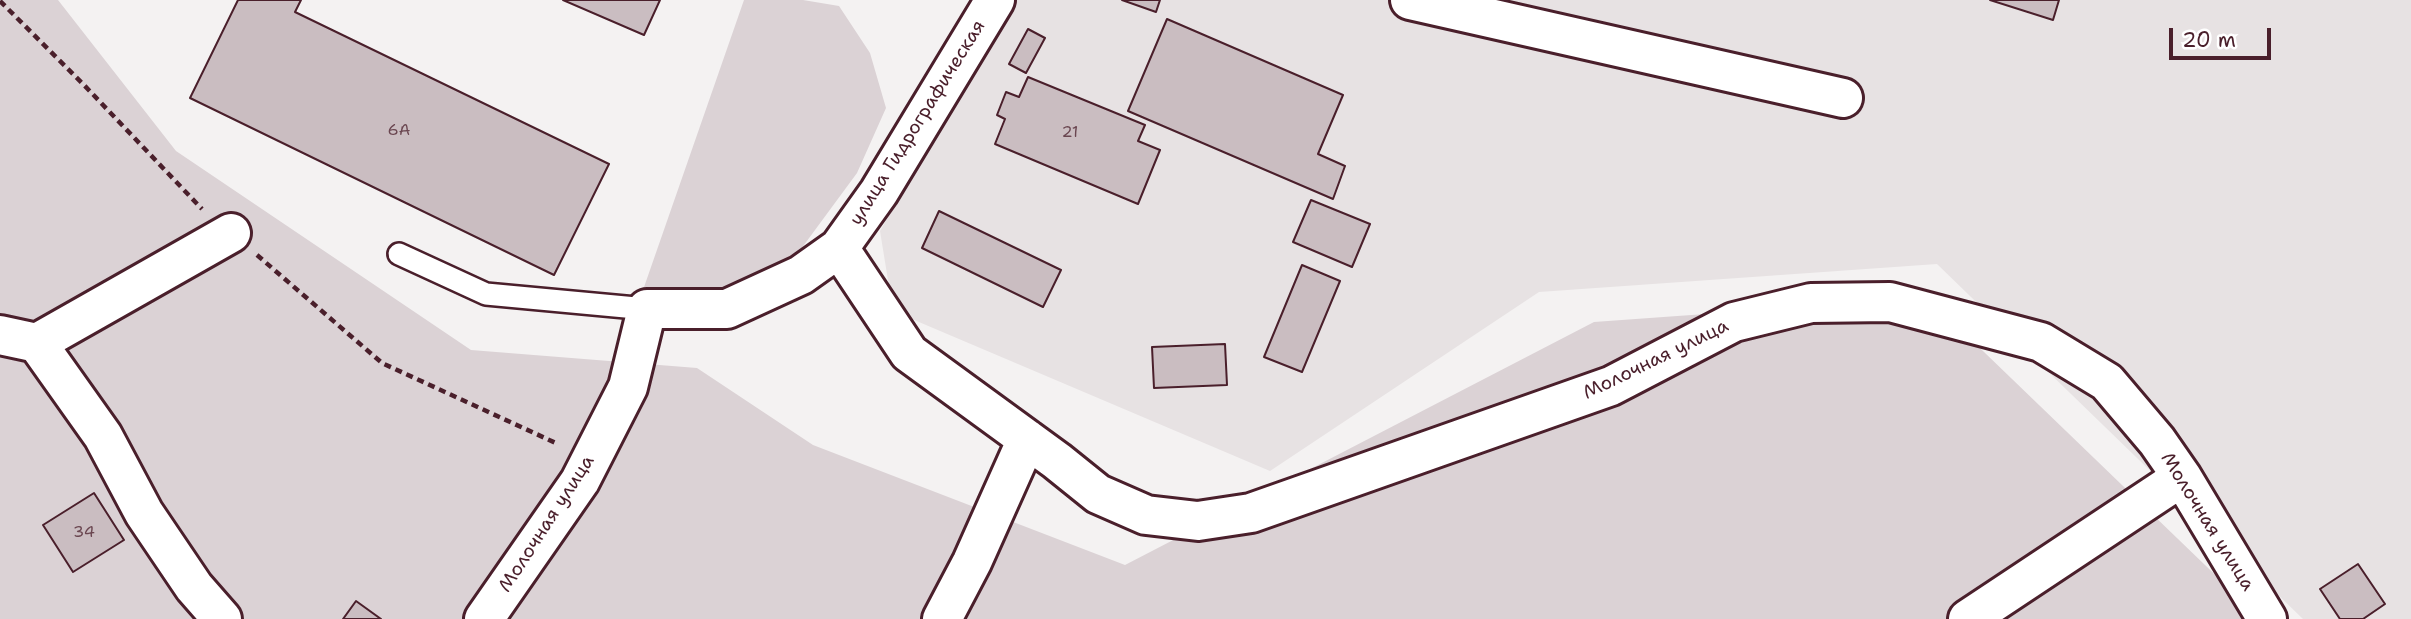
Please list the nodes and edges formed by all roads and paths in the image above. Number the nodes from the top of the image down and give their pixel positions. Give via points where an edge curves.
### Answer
1 (995, 0) edge
2 (1410, 0) edge
3 (0, 1) edge
4 (1843, 98) dead end
5 (231, 233) junction
6 (839, 248) junction
7 (399, 254) dead end
8 (647, 309) junction
9 (0, 335) edge
10 (37, 343) junction
11 (1027, 439) junction
12 (591, 460) junction
13 (2182, 477) junction
14 (222, 619) edge
15 (484, 619) edge
16 (942, 619) edge
17 (1968, 619) edge
18 (2267, 619) edge

1 - 6 street, улица Гидрографическая via 879,192
2 - 4 street
3 - 5 path via 197,205
5 - 10 street
5 - 12 path via 382,363
6 - 8 street, улица Гидрографическая via 801,275 727,309
6 - 11 street, Молочная улица via 909,353
7 - 8 lane via 486,294
8 - 12 street, Молочная улица via 628,387
9 - 10 street
10 - 14 street via 103,436 144,513 194,587
11 - 13 street, Молочная улица via 1098,494 1146,515 1198,521 1251,513 1611,386 1734,322 1811,303 1890,302 2041,342 2107,382
11 - 16 street
12 - 15 street, Молочная улица
13 - 17 street
13 - 18 street, Молочная улица

